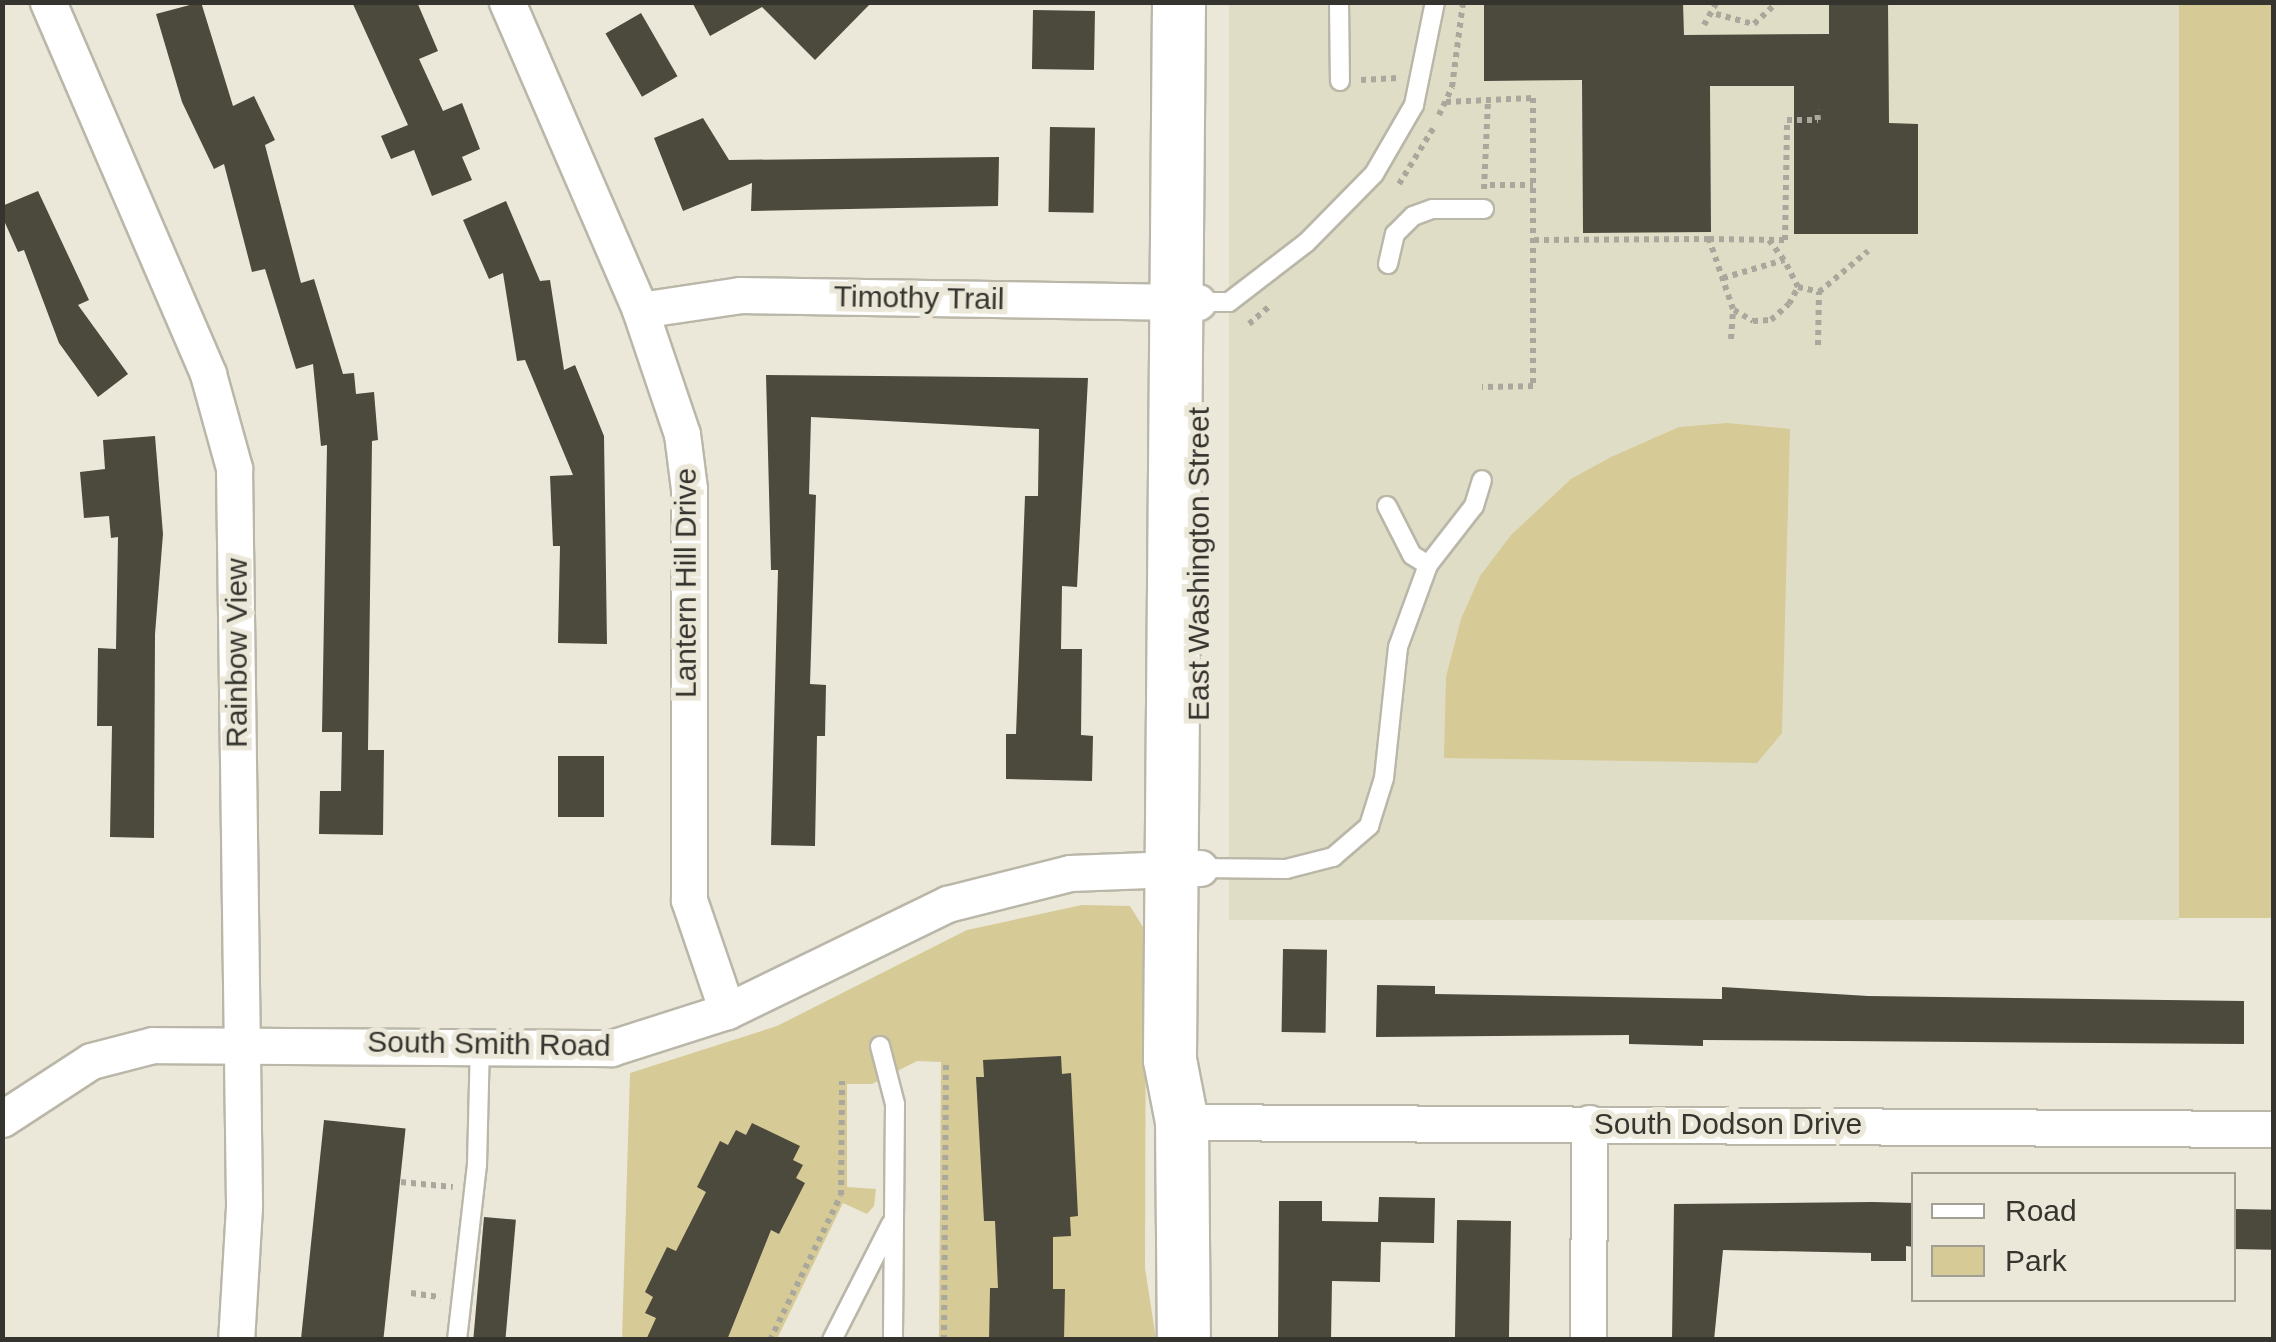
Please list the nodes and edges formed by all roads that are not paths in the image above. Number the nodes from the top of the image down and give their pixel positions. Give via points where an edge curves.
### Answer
1 (48, 2) edge
2 (507, 2) edge
3 (1179, 2) edge
4 (1200, 2) edge
5 (1339, 2) edge
6 (1435, 2) edge
7 (1340, 80) dead end
8 (1484, 208) road end
9 (1388, 264) dead end
10 (1188, 302) junction
11 (640, 310) junction
12 (1482, 480) dead end
13 (1387, 506) dead end
14 (1428, 566) junction
15 (1186, 868) junction
16 (727, 1011) junction
17 (240, 1041) junction
18 (480, 1044) junction
19 (880, 1046) dead end
20 (2, 1119) edge
21 (1182, 1122) junction
22 (1590, 1123) junction
23 (2274, 1129) edge
24 (894, 1219) junction
25 (236, 1340) edge
26 (457, 1340) edge
27 (832, 1340) edge
28 (893, 1340) edge
29 (1184, 1340) edge
30 (1588, 1340) edge

1 - 17 street, Rainbow View via 208,374 234,468
2 - 11 street, Lantern Hill Drive
3 - 10 main road, East Washington Street
4 - 10 main road, East Washington Street
5 - 7 lane
6 - 10 lane via 1414,105 1374,174 1306,243 1229,302
8 - 9 lane via 1432,208 1413,216 1395,234
10 - 11 street, Timothy Trail via 740,295
10 - 15 main road, East Washington Street
11 - 16 street, Lantern Hill Drive via 666,379 686,470 689,900
12 - 14 lane via 1474,506
13 - 14 lane via 1412,554
14 - 15 lane via 1398,646 1384,778 1369,826 1333,857 1286,869
15 - 16 street, South Smith Road via 1070,873 948,904
15 - 21 main road, East Washington Street via 1201,1055
16 - 18 street, South Smith Road via 611,1048
17 - 18 street, South Smith Road
17 - 20 street, South Smith Road via 153,1045 91,1061
17 - 25 street, Rainbow View via 244,1207
18 - 26 lane via 474,1189
19 - 24 lane via 894,1104
21 - 22 street, South Dodson Drive
21 - 29 main road, East Washington Street
22 - 23 street, South Dodson Drive
22 - 30 street
24 - 27 lane
24 - 28 lane

